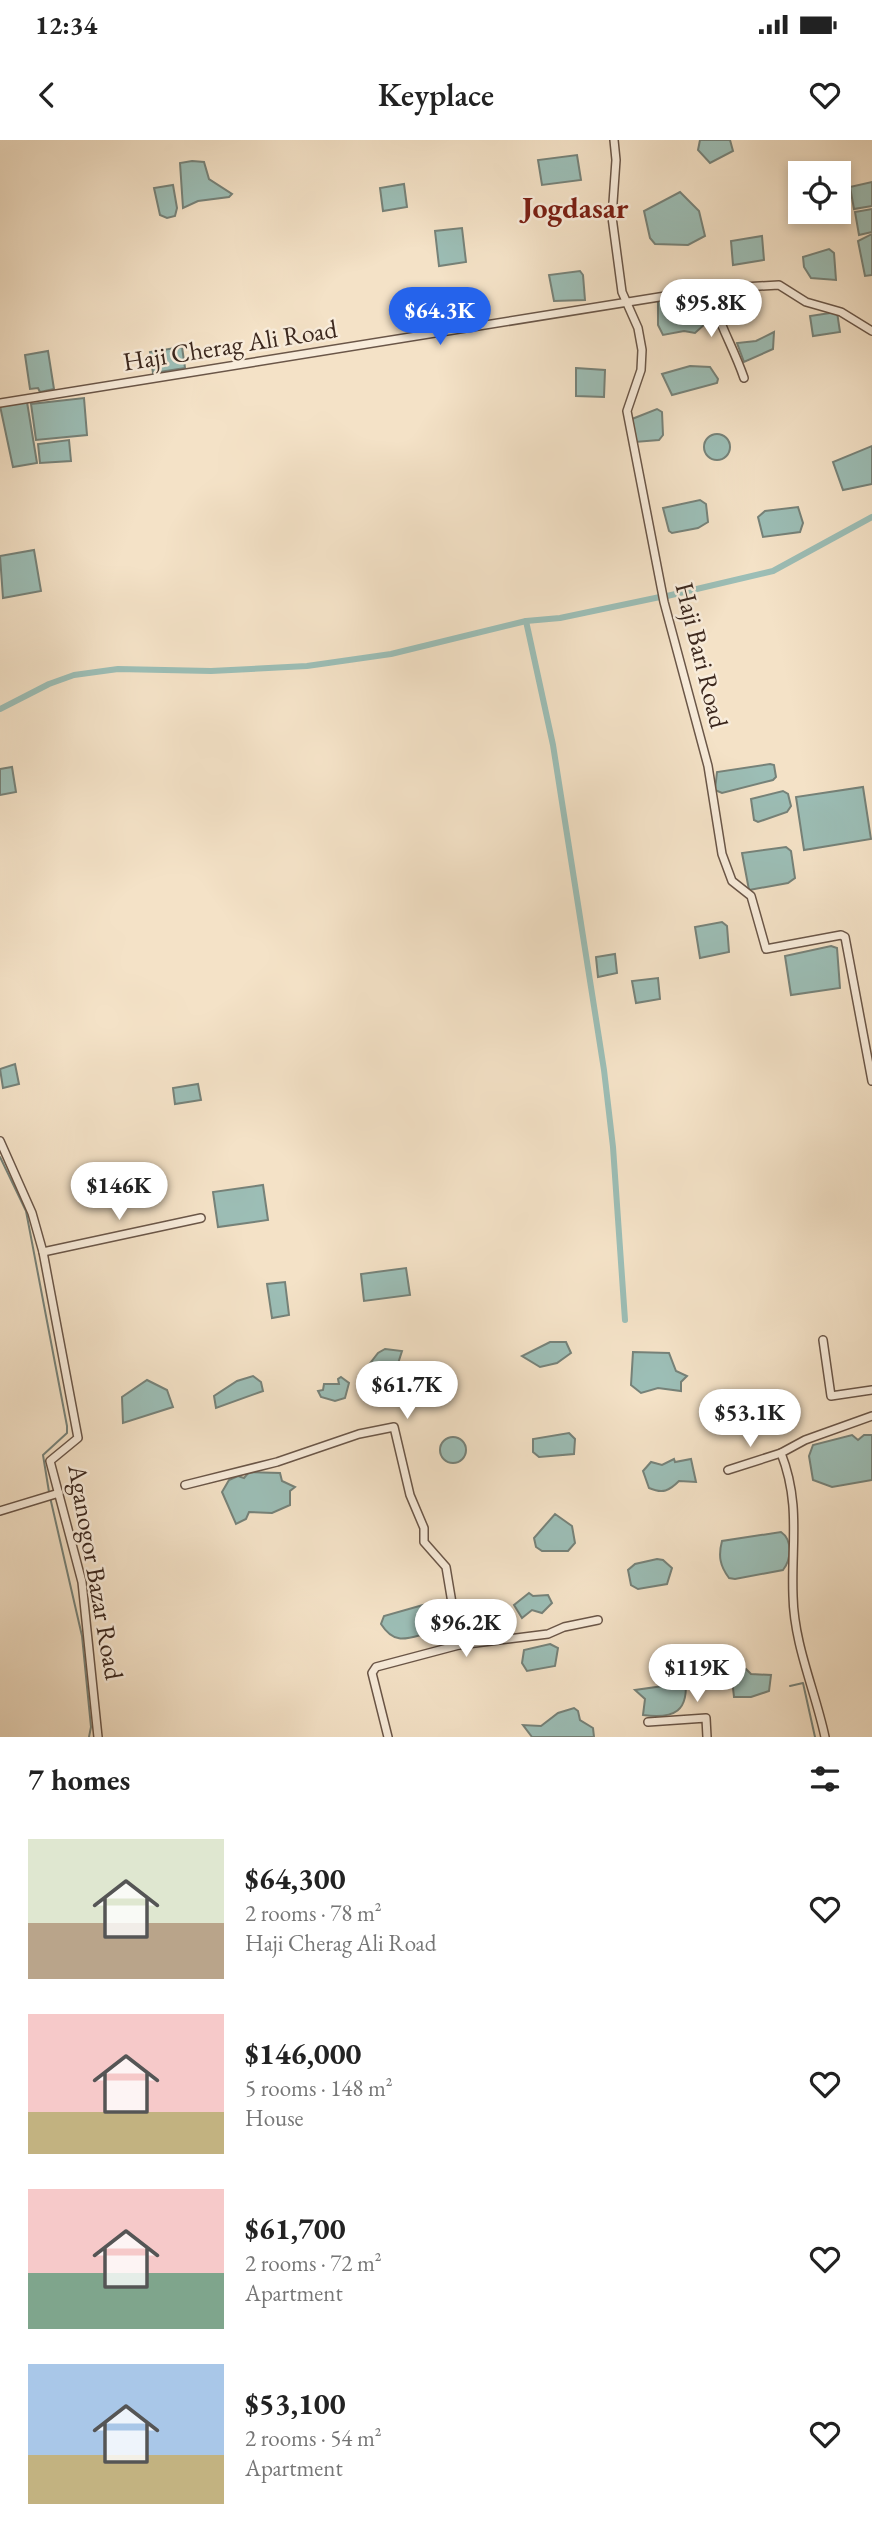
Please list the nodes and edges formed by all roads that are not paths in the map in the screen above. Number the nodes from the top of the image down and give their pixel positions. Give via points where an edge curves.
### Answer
1 (614, 140) edge
2 (709, 289) junction
3 (627, 304) junction
4 (872, 331) edge
5 (744, 378) dead end
6 (0, 403) edge
7 (872, 1080) edge
8 (0, 1142) edge
9 (201, 1219) dead end
10 (43, 1252) junction
11 (822, 1340) dead end
12 (872, 1390) edge
13 (872, 1416) edge
14 (781, 1453) junction
15 (728, 1470) dead end
16 (185, 1485) dead end
17 (56, 1494) junction
18 (0, 1511) edge
19 (598, 1620) dead end
20 (459, 1645) junction
21 (648, 1722) dead end
22 (98, 1737) edge
23 (388, 1737) edge
24 (707, 1737) edge
25 (825, 1737) edge

1 - 3 street, Haji Bari Road via 612,216
2 - 3 street, Haji Cherag Ali Road
2 - 4 street, Haji Cherag Ali Road via 779,285
2 - 5 street via 719,325
3 - 6 street, Haji Cherag Ali Road
3 - 7 street, Haji Bari Road via 642,350 641,370 627,411 664,602 708,765 722,854 732,881 751,896 766,949 845,937
8 - 10 street, Aganogor Bazar Road via 32,1213
9 - 10 street
10 - 17 street, Aganogor Bazar Road via 78,1438 50,1461
11 - 12 street via 829,1393 836,1397
13 - 14 street
14 - 15 street
14 - 25 street via 794,1507 793,1596 798,1640
16 - 20 street via 394,1427 410,1495 424,1528 424,1542 446,1567
17 - 18 street
17 - 22 street, Aganogor Bazar Road via 82,1582
19 - 20 street via 548,1634
20 - 23 street via 373,1670
21 - 24 street via 706,1718

